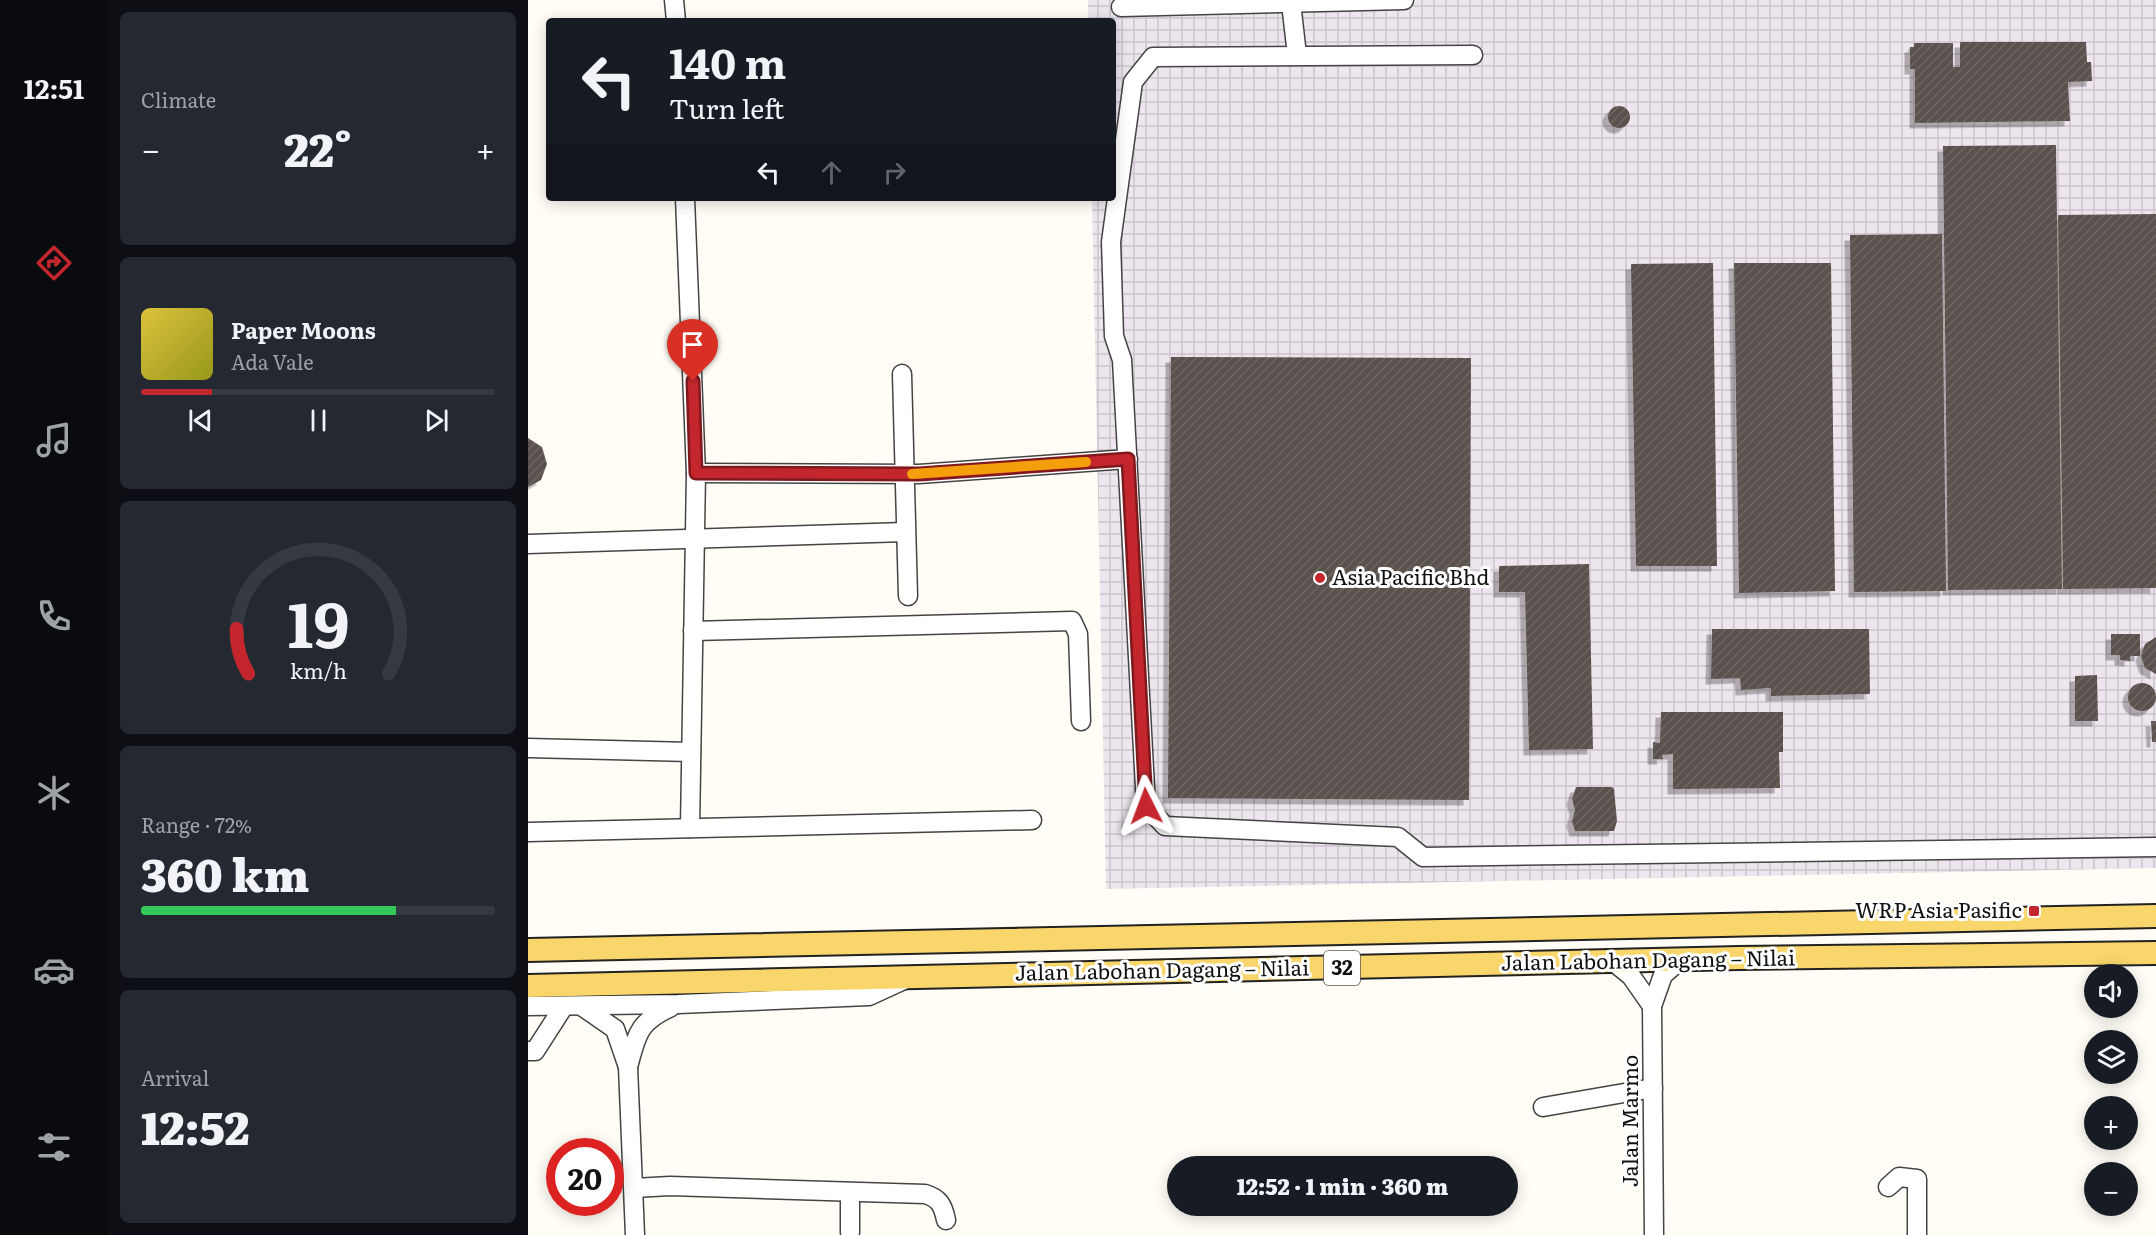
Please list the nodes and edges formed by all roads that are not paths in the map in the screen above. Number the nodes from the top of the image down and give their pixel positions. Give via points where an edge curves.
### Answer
1 (675, 0) edge
2 (1404, 0) edge
3 (1291, 3) junction
4 (1120, 7) dead end
5 (676, 18) edge
6 (1297, 55) junction
7 (1473, 55) dead end
8 (685, 201) edge
9 (902, 374) dead end
10 (1128, 459) junction
11 (696, 473) junction
12 (903, 474) junction
13 (905, 532) junction
14 (695, 539) junction
15 (528, 544) edge
16 (908, 596) dead end
17 (693, 631) junction
18 (1081, 721) dead end
19 (528, 748) edge
20 (691, 752) junction
21 (1032, 820) dead end
22 (690, 828) junction
23 (528, 832) edge
24 (2156, 847) edge
25 (2156, 916) edge
26 (528, 950) edge
27 (2156, 953) edge
28 (1678, 962) junction
29 (1615, 963) junction
30 (913, 976) junction
31 (528, 986) edge
32 (678, 1004) junction
33 (528, 1006) edge
34 (573, 1006) junction
35 (1652, 1006) junction
36 (528, 1052) edge
37 (628, 1067) junction
38 (1653, 1088) junction
39 (1543, 1107) dead end
40 (1888, 1187) dead end
41 (634, 1188) junction
42 (850, 1193) junction
43 (946, 1220) dead end
44 (850, 1232) dead end
45 (635, 1235) edge
46 (1654, 1235) edge
47 (1917, 1235) edge

1 - 5 street
2 - 3 street
3 - 4 street
3 - 6 street
6 - 7 street
6 - 10 street via 1153,57 1133,82 1111,242 1114,336 1122,360
8 - 11 street
9 - 12 street
10 - 12 street
10 - 24 street via 1146,806 1165,826 1398,837 1423,857
11 - 12 street
11 - 14 street
12 - 13 street
13 - 14 street
13 - 16 street
14 - 15 street
14 - 17 street
17 - 18 street via 1072,621 1078,634
17 - 20 street
19 - 20 street
20 - 22 street
21 - 22 street
22 - 23 street
25 - 26 main road, Jalan Labohan Dagang ‒ Nilai / 32
27 - 28 main road, Jalan Labohan Dagang ‒ Nilai / 32
28 - 29 main road, Jalan Labohan Dagang ‒ Nilai / 32
28 - 35 street via 1663,975
29 - 30 main road, Jalan Labohan Dagang ‒ Nilai / 32
29 - 35 street via 1631,976
30 - 31 main road, Jalan Labohan Dagang ‒ Nilai / 32
30 - 32 street via 869,996
32 - 34 street
32 - 37 street via 650,1017 639,1032
33 - 34 street
34 - 36 street via 535,1051
34 - 37 street via 615,1029
35 - 38 street, Jalan Marmo
37 - 41 street
38 - 39 street
38 - 46 street, Jalan Marmo
40 - 47 street via 1899,1177 1917,1179
41 - 42 street
41 - 45 street
42 - 43 street via 936,1197
42 - 44 street

